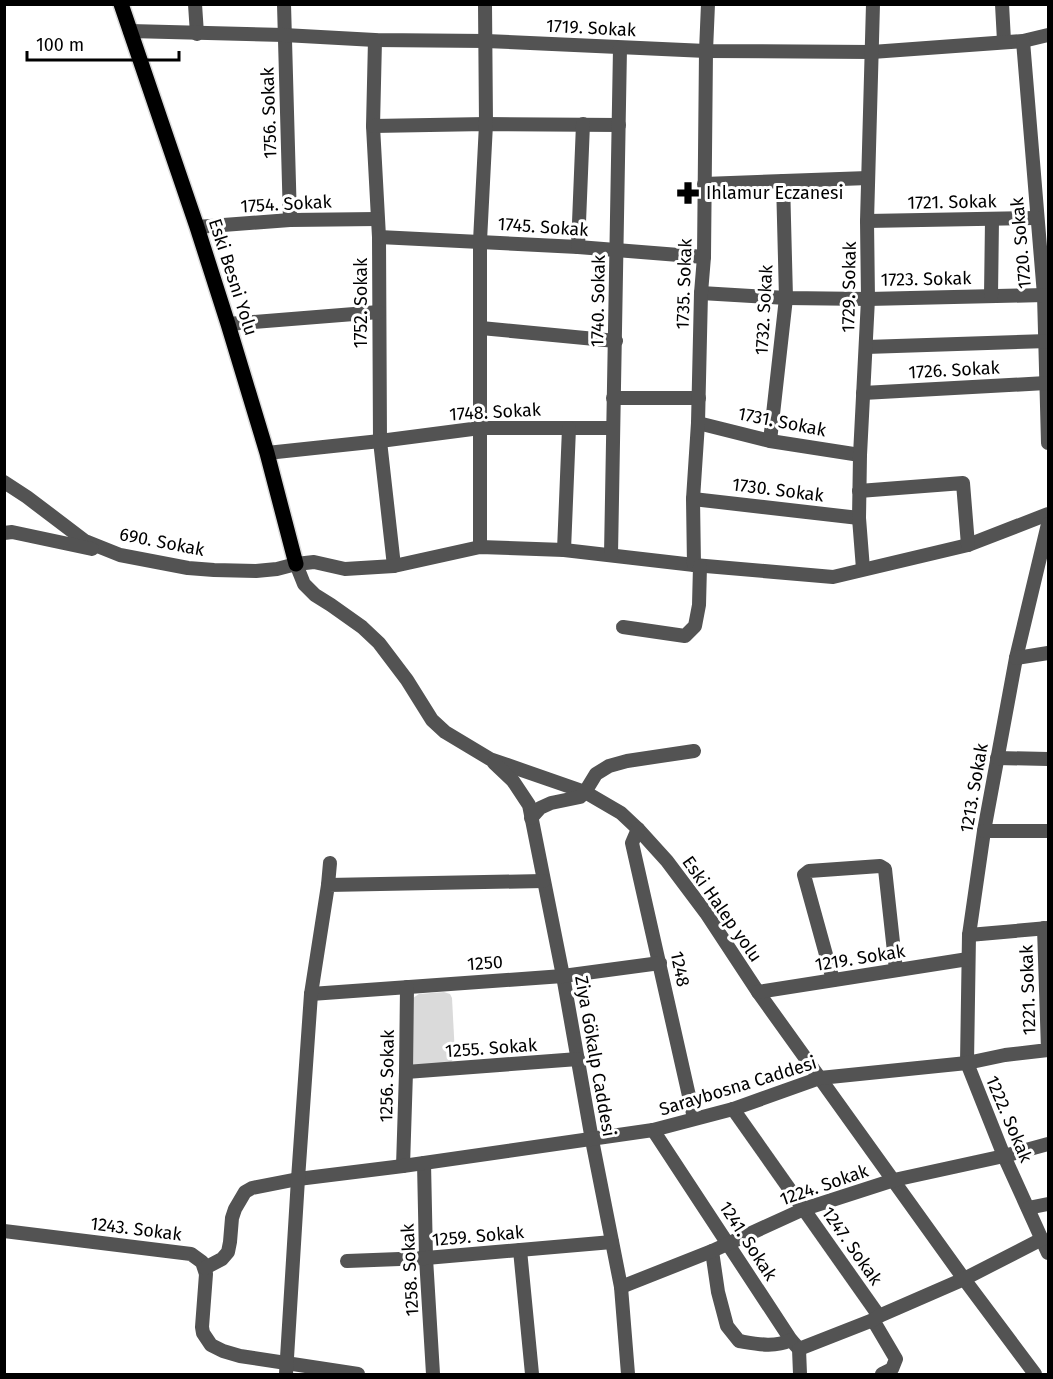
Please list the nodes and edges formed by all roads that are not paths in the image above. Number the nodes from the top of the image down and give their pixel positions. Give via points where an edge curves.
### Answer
1 (121, 4) edge
2 (195, 4) edge
3 (284, 4) edge
4 (485, 4) edge
5 (708, 4) edge
6 (873, 4) edge
7 (1002, 4) edge
8 (130, 31) junction
9 (197, 34) junction
10 (284, 35) junction
11 (1048, 35) edge
12 (375, 40) junction
13 (1023, 40) junction
14 (486, 41) junction
15 (1004, 41) junction
16 (620, 48) junction
17 (706, 51) junction
18 (872, 52) junction
19 (486, 124) junction
20 (583, 124) junction
21 (619, 124) junction
22 (374, 126) junction
23 (868, 178) junction
24 (783, 181) junction
25 (704, 184) junction
26 (1037, 218) junction
27 (377, 219) junction
28 (290, 220) junction
29 (992, 220) junction
30 (867, 221) junction
31 (197, 227) junction
32 (379, 237) junction
33 (480, 242) junction
34 (578, 247) junction
35 (617, 251) junction
36 (704, 257) junction
37 (701, 292) junction
38 (1044, 295) junction
39 (991, 296) junction
40 (786, 298) junction
41 (868, 299) junction
42 (379, 312) junction
43 (228, 324) junction
44 (481, 328) junction
45 (616, 341) junction
46 (1047, 341) edge
47 (866, 347) junction
48 (1046, 383) junction
49 (863, 393) junction
50 (613, 398) junction
51 (699, 398) junction
52 (698, 423) junction
53 (480, 428) junction
54 (569, 428) junction
55 (612, 428) junction
56 (380, 441) junction
57 (770, 441) junction
58 (1048, 443) edge
59 (267, 453) junction
60 (860, 454) junction
61 (4, 482) edge
62 (860, 491) junction
63 (693, 499) junction
64 (1048, 514) edge
65 (859, 518) junction
66 (1048, 524) edge
67 (4, 533) edge
68 (968, 545) junction
69 (480, 547) junction
70 (564, 550) junction
71 (120, 555) junction
72 (611, 555) junction
73 (296, 564) junction
74 (394, 566) junction
75 (697, 566) junction
76 (863, 569) junction
77 (622, 627) dead end
78 (1048, 653) edge
79 (1016, 658) junction
80 (694, 751) dead end
81 (997, 758) junction
82 (490, 759) junction
83 (1048, 759) edge
84 (585, 792) junction
85 (531, 818) junction
86 (638, 829) junction
87 (984, 831) junction
88 (1048, 831) edge
89 (330, 863) dead end
90 (543, 881) junction
91 (328, 885) junction
92 (1046, 928) edge
93 (969, 935) junction
94 (968, 959) junction
95 (660, 963) junction
96 (896, 970) junction
97 (563, 976) junction
98 (833, 980) junction
99 (407, 987) junction
100 (758, 992) junction
101 (311, 994) junction
102 (1048, 1050) edge
103 (578, 1059) junction
104 (967, 1064) junction
105 (406, 1072) junction
106 (820, 1078) junction
107 (733, 1109) junction
108 (694, 1118) junction
109 (653, 1130) junction
110 (592, 1140) junction
111 (1048, 1144) edge
112 (1004, 1155) junction
113 (424, 1163) junction
114 (403, 1166) junction
115 (298, 1179) junction
116 (894, 1180) junction
117 (1048, 1204) edge
118 (1028, 1208) junction
119 (804, 1209) junction
120 (4, 1231) edge
121 (1042, 1239) junction
122 (612, 1242) junction
123 (728, 1244) junction
124 (520, 1250) junction
125 (712, 1251) junction
126 (1048, 1253) edge
127 (426, 1258) junction
128 (347, 1261) dead end
129 (205, 1268) junction
130 (964, 1279) junction
131 (621, 1287) junction
132 (876, 1318) junction
133 (795, 1344) junction
134 (286, 1369) edge
135 (358, 1374) edge
136 (434, 1374) edge
137 (532, 1374) edge
138 (628, 1374) edge
139 (800, 1374) edge
140 (882, 1374) edge
141 (1035, 1374) edge

1 - 8 main road, Eski Besni Yolu
2 - 9 street
3 - 10 street, 1756. Sokak
4 - 14 street
5 - 17 street, 1735. Sokak
6 - 18 street, 1729. Sokak
7 - 15 street
8 - 9 street, 1719. Sokak
8 - 31 main road, Eski Besni Yolu
9 - 10 street, 1719. Sokak
10 - 12 street, 1719. Sokak
10 - 28 street, 1756. Sokak
11 - 13 street, 1719. Sokak
12 - 14 street, 1719. Sokak
12 - 22 street, 1752. Sokak
13 - 15 street, 1719. Sokak
13 - 26 street, 1720. Sokak
14 - 16 street, 1719. Sokak
14 - 19 street
15 - 18 street, 1719. Sokak
16 - 17 street, 1719. Sokak
16 - 21 street, 1740. Sokak
17 - 18 street, 1719. Sokak
17 - 25 street, 1735. Sokak
18 - 23 street, 1729. Sokak
19 - 20 street
19 - 22 street
19 - 33 street
20 - 21 street
20 - 34 street
21 - 35 street, 1740. Sokak
22 - 27 street, 1752. Sokak
23 - 24 street
23 - 30 street, 1729. Sokak
24 - 25 street
24 - 40 street, 1732. Sokak
25 - 36 street, 1735. Sokak
26 - 29 street, 1721. Sokak
26 - 38 street, 1720. Sokak
27 - 28 street, 1754. Sokak
27 - 32 street, 1752. Sokak
28 - 31 street, 1754. Sokak
29 - 30 street, 1721. Sokak
29 - 39 street
30 - 41 street, 1729. Sokak
31 - 43 main road, Eski Besni Yolu
32 - 33 street, 1745. Sokak
32 - 42 street, 1752. Sokak
33 - 34 street, 1745. Sokak
33 - 44 street
34 - 35 street, 1745. Sokak
35 - 36 street, 1745. Sokak
35 - 45 street, 1740. Sokak
36 - 37 street, 1735. Sokak
37 - 40 street, 1723. Sokak
37 - 51 street, 1735. Sokak
38 - 39 street, 1723. Sokak
38 - 46 street, 1720. Sokak
39 - 41 street, 1723. Sokak
40 - 41 street, 1723. Sokak
40 - 57 street, 1732. Sokak
41 - 47 street, 1729. Sokak
42 - 43 street
42 - 56 street, 1752. Sokak
43 - 59 main road, Eski Besni Yolu
44 - 45 street
44 - 53 street
45 - 50 street, 1740. Sokak
46 - 47 street, 1726. Sokak
46 - 48 street, 1720. Sokak
47 - 49 street, 1729. Sokak
48 - 49 street, 1726. Sokak
48 - 58 street, 1720. Sokak
49 - 60 street, 1729. Sokak
50 - 51 street
50 - 55 street, 1740. Sokak
51 - 52 street, 1735. Sokak
52 - 57 street, 1731. Sokak
52 - 63 street, 1735. Sokak
53 - 54 street, 1748. Sokak
53 - 56 street, 1748. Sokak
53 - 69 street
54 - 55 street, 1748. Sokak
54 - 70 street
55 - 72 street, 1740. Sokak
56 - 59 street, 1748. Sokak
56 - 74 street, 1752. Sokak
57 - 60 street, 1731. Sokak
59 - 73 main road, Eski Besni Yolu
60 - 62 street, 1729. Sokak
61 - 71 street, 690. Sokak via 85,541
62 - 65 street, 1729. Sokak
62 - 68 street via 963,483
63 - 65 street, 1730. Sokak
63 - 75 street, 1735. Sokak
64 - 68 street, 690. Sokak
65 - 76 street, 1729. Sokak
66 - 79 street, 1213. Sokak
67 - 71 street
68 - 76 street, 690. Sokak
69 - 70 street, 690. Sokak
69 - 74 street, 690. Sokak
70 - 72 street, 690. Sokak
71 - 73 street, 690. Sokak via 214,570 256,571
72 - 75 street, 690. Sokak
73 - 74 street, 690. Sokak via 314,562 345,569
73 - 82 street, Eski Halep yolu via 304,584 315,595 380,643 432,720
75 - 76 street, 690. Sokak via 833,577
75 - 77 street, 1735. Sokak via 699,605 695,626 685,636
78 - 79 street
79 - 81 street, 1213. Sokak
80 - 84 street via 609,766 596,774
81 - 83 street
81 - 87 street, 1213. Sokak
82 - 84 street, Eski Halep yolu
82 - 85 street, Ziya Gökalp Caddesi via 523,794
84 - 85 street via 580,797 540,808
84 - 86 street, Eski Halep yolu via 621,813
85 - 90 street, Ziya Gökalp Caddesi
86 - 95 street, 1248 via 632,843
86 - 100 street, Eski Halep yolu via 667,861
87 - 88 street
87 - 93 street, 1213. Sokak
89 - 91 street
90 - 91 street
90 - 97 street, Ziya Gökalp Caddesi
91 - 101 street
92 - 93 street
92 - 102 street, 1221. Sokak
93 - 94 street, 1213. Sokak
94 - 96 street, 1219. Sokak
94 - 104 street, 1213. Sokak
95 - 97 street, 1250
95 - 108 street, 1248
96 - 98 street, 1219. Sokak
96 - 98 street via 885,869 880,866 809,871 804,875
97 - 99 street, 1250
97 - 103 street, Ziya Gökalp Caddesi
98 - 100 street, 1219. Sokak
99 - 101 street, 1250
99 - 105 street, 1256. Sokak
100 - 106 street, Eski Halep yolu
101 - 115 street
102 - 104 street, Saraybosna Caddesi
103 - 105 street, 1255. Sokak
103 - 110 street, Ziya Gökalp Caddesi
104 - 106 street, Saraybosna Caddesi
104 - 112 street, 1222. Sokak
105 - 114 street, 1256. Sokak
106 - 107 street, Saraybosna Caddesi
106 - 116 street, Eski Halep yolu
107 - 108 street, Saraybosna Caddesi
107 - 119 street, 1247. Sokak
108 - 109 street, Saraybosna Caddesi
109 - 110 street, Saraybosna Caddesi
109 - 123 street, 1241. Sokak
110 - 113 street, Saraybosna Caddesi
110 - 122 street, Ziya Gökalp Caddesi
111 - 112 street, 1224. Sokak
112 - 116 street, 1224. Sokak
112 - 118 street, 1222. Sokak
113 - 114 street, Saraybosna Caddesi
113 - 127 street, 1258. Sokak
114 - 115 street, Saraybosna Caddesi
115 - 129 street, Saraybosna Caddesi via 245,1192 232,1218 228,1252
115 - 134 street
116 - 119 street, 1224. Sokak
116 - 130 street, Eski Halep yolu
117 - 118 street
118 - 121 street, 1222. Sokak
119 - 123 street, 1224. Sokak
119 - 132 street, 1247. Sokak
120 - 129 street, 1243. Sokak via 185,1252
121 - 126 street, 1222. Sokak
121 - 130 street
122 - 124 street, 1259. Sokak
122 - 131 street, Ziya Gökalp Caddesi
123 - 125 street, 1224. Sokak
123 - 133 street, 1241. Sokak
124 - 127 street, 1259. Sokak
124 - 137 street
125 - 131 street, 1224. Sokak
125 - 133 street via 727,1326 739,1341 763,1346
127 - 128 street, 1259. Sokak
127 - 136 street, 1258. Sokak
129 - 134 street via 202,1327 211,1345
130 - 132 street
130 - 141 street, Eski Halep yolu
131 - 138 street, Ziya Gökalp Caddesi
132 - 133 street
132 - 140 street, 1247. Sokak via 896,1359 892,1369
133 - 139 street
134 - 135 street

